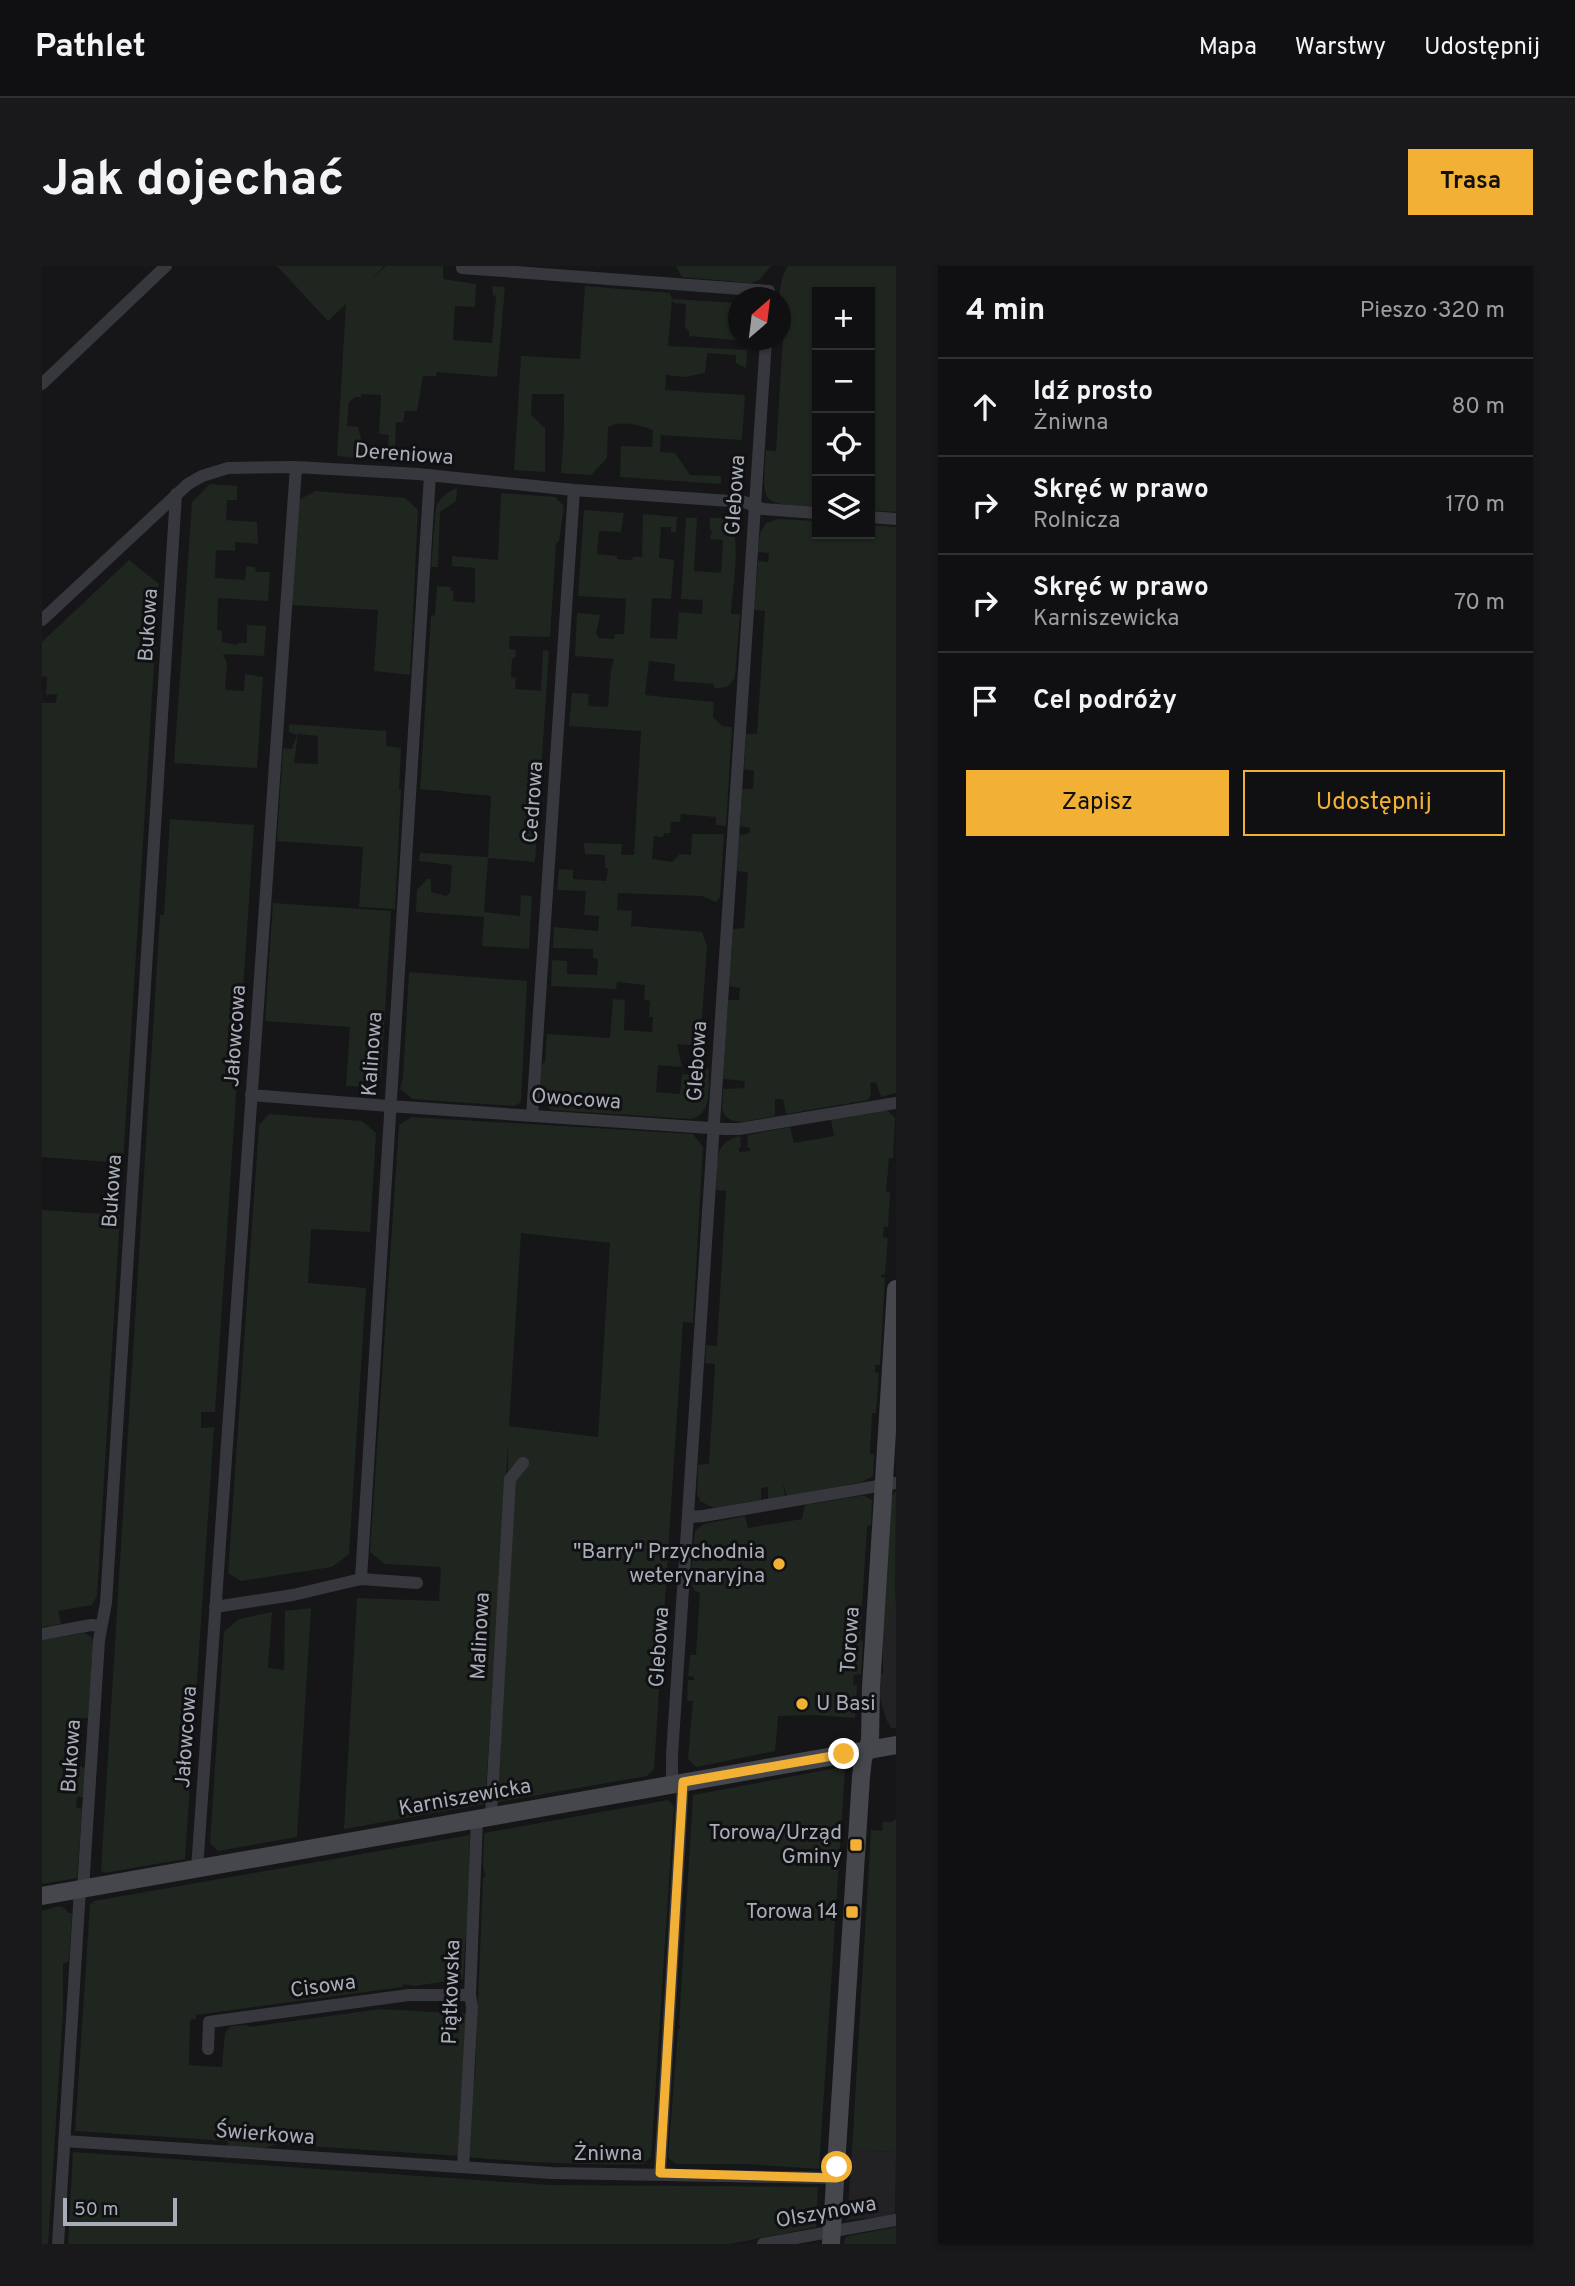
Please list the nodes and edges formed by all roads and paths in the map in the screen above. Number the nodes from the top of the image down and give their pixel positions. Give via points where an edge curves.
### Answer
1 (166, 266) edge
2 (462, 268) dead end
3 (770, 276) dead end
4 (769, 287) edge
5 (728, 291) edge
6 (765, 350) edge
7 (42, 384) edge
8 (296, 467) junction
9 (430, 475) junction
10 (574, 490) junction
11 (176, 494) junction
12 (755, 506) junction
13 (812, 513) edge
14 (875, 517) edge
15 (896, 519) edge
16 (42, 620) edge
17 (251, 1095) junction
18 (896, 1103) edge
19 (389, 1106) junction
20 (532, 1116) junction
21 (713, 1128) junction
22 (896, 1289) edge
23 (523, 1463) dead end
24 (890, 1484) edge
25 (688, 1517) junction
26 (361, 1579) junction
27 (417, 1583) dead end
28 (215, 1607) junction
29 (101, 1626) junction
30 (42, 1633) edge
31 (896, 1745) edge
32 (868, 1750) junction
33 (678, 1783) junction
34 (484, 1817) junction
35 (197, 1869) junction
36 (81, 1889) junction
37 (42, 1896) edge
38 (470, 1995) junction
39 (208, 2049) dead end
40 (64, 2141) junction
41 (463, 2167) junction
42 (660, 2173) junction
43 (836, 2178) junction
44 (896, 2220) edge
45 (832, 2238) edge
46 (58, 2244) edge
47 (762, 2244) edge

1 - 7 street
2 - 5 street
3 - 4 street
6 - 12 street, Glebowa
8 - 9 street, Dereniowa
8 - 11 street, Dereniowa via 228,468 188,484
8 - 17 street, Jałowcowa
9 - 10 street, Dereniowa
9 - 19 street, Kalinowa
10 - 12 street, Dereniowa
10 - 20 street, Cedrowa
11 - 16 street, Dereniowa
11 - 29 street, Bukowa
12 - 13 street, Dereniowa
12 - 21 street, Glebowa
14 - 15 street
17 - 19 street, Owocowa
17 - 28 street, Jałowcowa
18 - 21 street, Owocowa via 740,1129
19 - 20 street, Owocowa
19 - 26 street, Kalinowa
20 - 21 street, Owocowa
21 - 25 street, Glebowa
22 - 24 street, Torowa
23 - 34 street, Malinowa via 510,1479
24 - 25 street
24 - 32 street, Torowa
25 - 33 street, Glebowa via 672,1755
26 - 27 street
26 - 28 street
28 - 35 street, Jałowcowa
29 - 30 street
29 - 36 street, Bukowa
31 - 32 street, Karniszewicka
32 - 33 street, Karniszewicka
32 - 43 street, Torowa via 863,1759 858,1814
33 - 34 street, Karniszewicka
33 - 42 street, Glebowa
34 - 35 street, Karniszewicka
34 - 38 street, Piątkowska
35 - 36 street, Karniszewicka
36 - 37 street, Karniszewicka
36 - 40 street, Bukowa
38 - 39 street, Cisowa via 409,1995 209,2022
38 - 41 street, Piątkowska
40 - 41 street, Świerkowa
40 - 46 street, Bukowa
41 - 42 street, Żniwna
42 - 43 street, Żniwna
43 - 45 street, Torowa
44 - 45 street, Olszynowa
45 - 47 street, Olszynowa

